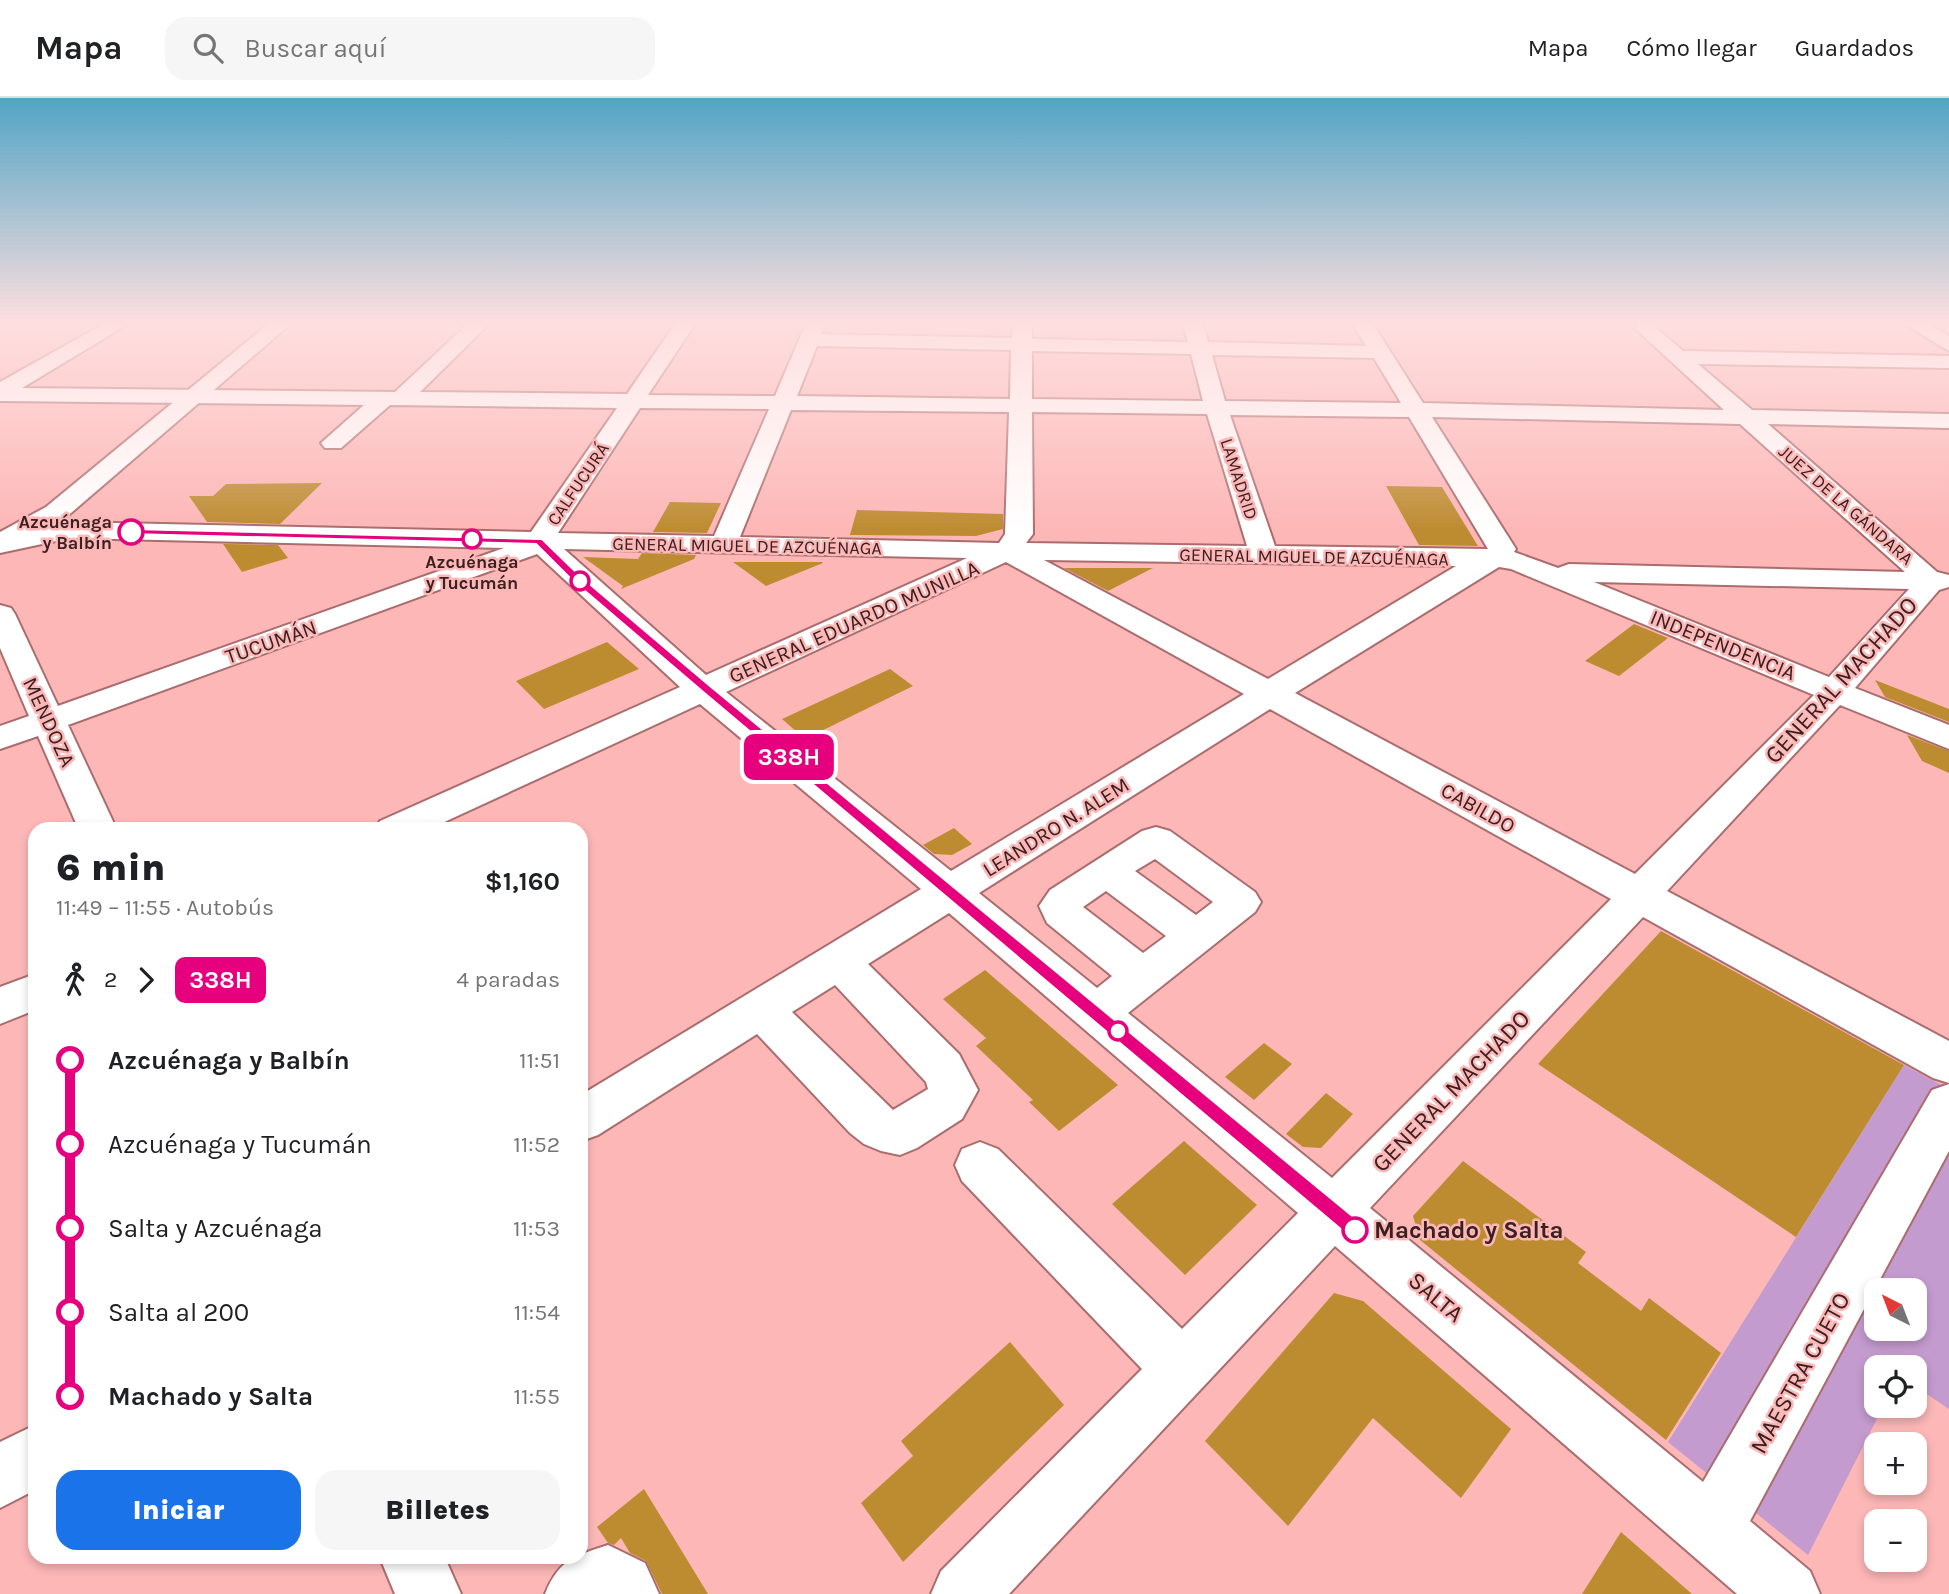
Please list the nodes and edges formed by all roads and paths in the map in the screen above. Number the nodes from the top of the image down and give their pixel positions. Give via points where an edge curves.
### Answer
1 (191, 391) edge
2 (192, 391) edge
3 (401, 391) edge
4 (641, 391) edge
5 (786, 391) edge
6 (1020, 391) edge
7 (1211, 391) edge
8 (1403, 391) edge
9 (1716, 391) edge
10 (0, 392) edge
11 (185, 396) junction
12 (392, 399) junction
13 (632, 404) junction
14 (780, 405) junction
15 (1019, 407) junction
16 (1216, 408) junction
17 (1415, 410) junction
18 (1746, 417) junction
19 (1949, 421) edge
20 (333, 443) dead end
21 (539, 541) junction
22 (0, 543) edge
23 (723, 546) junction
24 (1007, 551) junction
25 (1264, 555) junction
26 (1495, 558) junction
27 (1546, 573) junction
28 (1938, 580) edge
29 (0, 614) edge
30 (706, 689) junction
31 (1835, 691) junction
32 (1268, 694) junction
33 (49, 721) junction
34 (0, 738) edge
35 (1949, 738) edge
36 (94, 822) edge
37 (411, 822) edge
38 (1103, 873) junction
39 (951, 892) junction
40 (1638, 896) junction
41 (1195, 936) junction
42 (841, 962) junction
43 (1143, 977) junction
44 (28, 993) edge
45 (0, 1006) edge
46 (762, 1010) junction
47 (1096, 1013) junction
48 (1949, 1064) edge
49 (1949, 1105) edge
50 (588, 1116) edge
51 (980, 1165) dead end
52 (1334, 1212) junction
53 (1181, 1369) junction
54 (28, 1459) edge
55 (0, 1476) edge
56 (1711, 1529) junction
57 (415, 1564) edge
58 (428, 1594) edge
59 (578, 1594) edge
60 (626, 1594) edge
61 (964, 1594) edge
62 (1787, 1594) edge

1 - 11 street
2 - 11 street
3 - 12 street
4 - 13 street, CALFUCURÁ
5 - 14 street
6 - 15 street
7 - 16 street, LAMADRID
8 - 17 street
9 - 18 street, JUEZ DE LA GÁNDARA
10 - 11 street
11 - 12 street
11 - 22 street via 55,513
12 - 13 street
12 - 20 street
13 - 14 street
13 - 21 street, CALFUCURÁ
14 - 15 street
14 - 23 street
15 - 16 street
15 - 24 street via 1018,534
16 - 17 street
16 - 25 street, LAMADRID
17 - 18 street
17 - 26 street via 1502,549
18 - 19 street
18 - 28 street, JUEZ DE LA GÁNDARA
21 - 22 street, GENERAL MIGUEL DE AZCUÉNAGA via 70,530
21 - 23 street, GENERAL MIGUEL DE AZCUÉNAGA
21 - 30 street, SALTA
21 - 33 street, TUCUMÁN via 509,558
23 - 24 street, GENERAL MIGUEL DE AZCUÉNAGA
24 - 25 street, GENERAL MIGUEL DE AZCUÉNAGA
24 - 30 street, GENERAL EDUARDO MUNILLA
24 - 32 street, CABILDO
25 - 26 street, GENERAL MIGUEL DE AZCUÉNAGA
26 - 27 street, INDEPENDENCIA
26 - 32 street, LEANDRO N. ALEM
27 - 28 street
27 - 31 street, INDEPENDENCIA
28 - 31 street, GENERAL MACHADO
29 - 33 street, MENDOZA
30 - 37 street, GENERAL EDUARDO MUNILLA
30 - 39 street, SALTA
31 - 35 street, INDEPENDENCIA
31 - 40 street, GENERAL MACHADO
32 - 39 street, LEANDRO N. ALEM
32 - 40 street, CABILDO
33 - 34 street, TUCUMÁN
33 - 36 street, MENDOZA
38 - 41 street via 1113,875
38 - 41 street via 1156,839 1240,898 1237,906
38 - 43 street via 1064,900 1060,909
39 - 42 street, LEANDRO N. ALEM
39 - 47 street, SALTA
40 - 48 street, CABILDO
40 - 52 street, GENERAL MACHADO
41 - 43 street
42 - 46 street, LEANDRO N. ALEM
42 - 46 street via 943,1068 954,1090 945,1104 900,1133 881,1129 867,1118
43 - 47 street
44 - 45 street
46 - 50 street, LEANDRO N. ALEM
47 - 52 street, SALTA
49 - 56 street, MAESTRA CUETO
51 - 53 street
52 - 53 street, GENERAL MACHADO
52 - 56 street, SALTA
53 - 61 street, GENERAL MACHADO
54 - 55 street
56 - 62 street, SALTA
57 - 58 street
59 - 60 street via 608,1578

